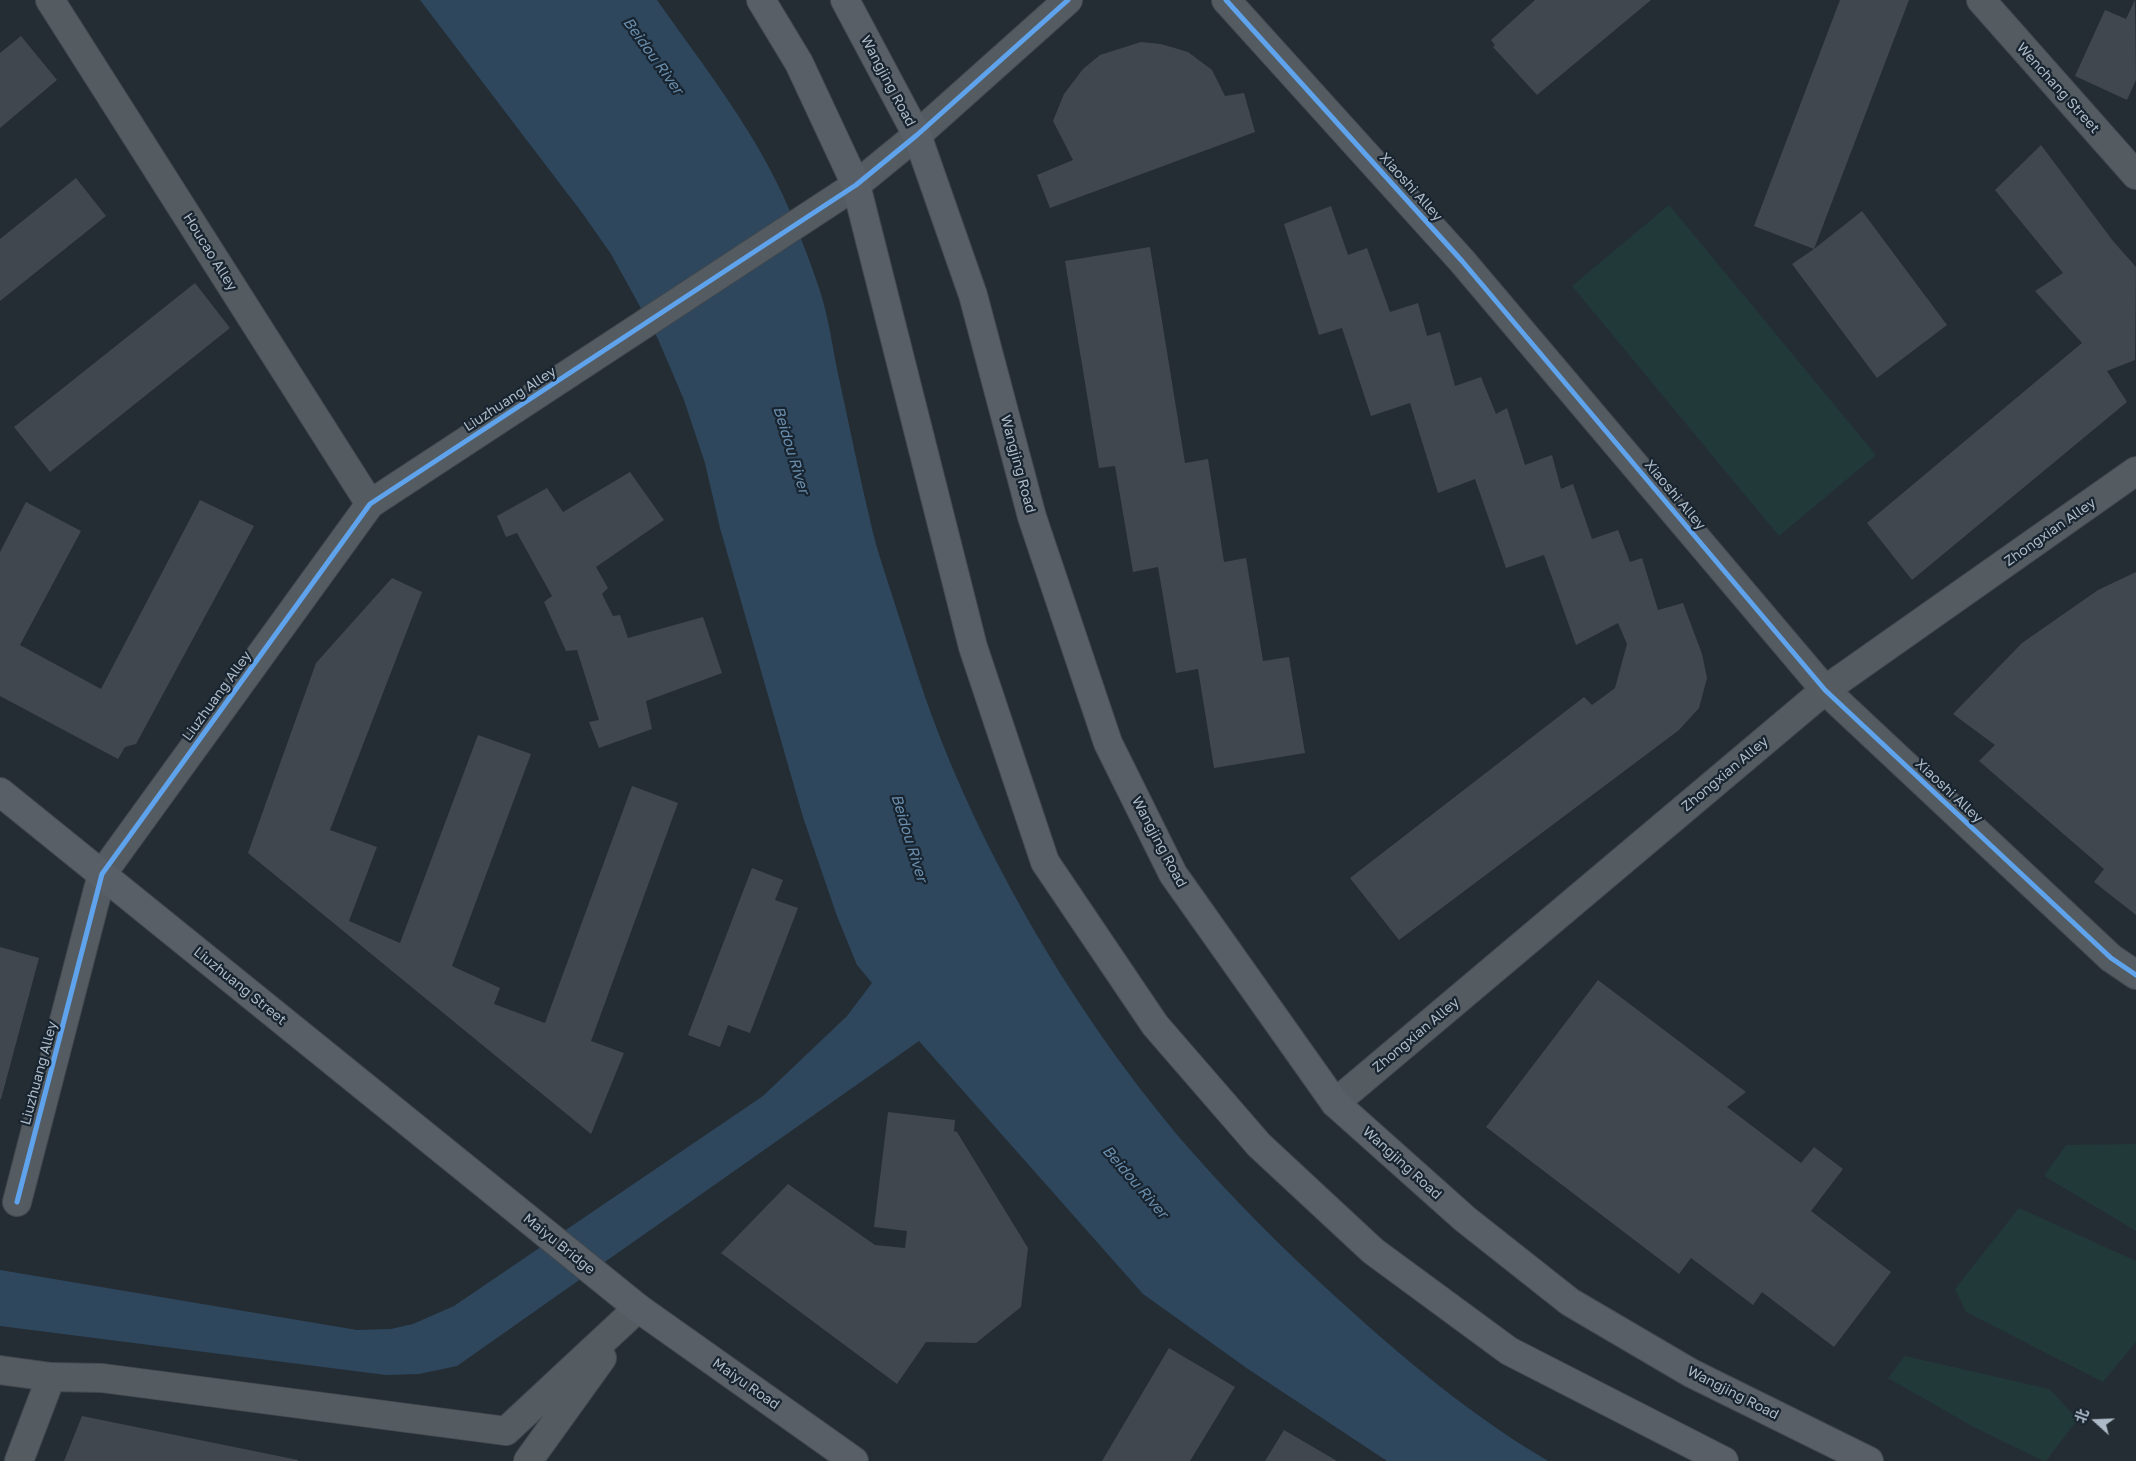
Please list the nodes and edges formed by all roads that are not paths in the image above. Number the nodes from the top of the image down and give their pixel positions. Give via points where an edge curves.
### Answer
1 (50, 0) edge
2 (761, 0) edge
3 (846, 0) edge
4 (1068, 0) edge
5 (1226, 0) edge
6 (1981, 0) edge
7 (917, 136) junction
8 (2136, 175) edge
9 (856, 185) junction
10 (2136, 471) edge
11 (370, 504) junction
12 (1824, 690) junction
13 (0, 792) edge
14 (102, 874) junction
15 (2136, 975) edge
16 (1335, 1103) junction
17 (480, 1180) joint
18 (17, 1202) dead end
19 (638, 1308) junction
20 (0, 1370) edge
21 (51, 1377) junction
22 (19, 1461) edge
23 (528, 1461) edge
24 (854, 1461) edge
25 (1724, 1461) edge
26 (1869, 1461) edge

1 - 11 street, Houcao Alley
2 - 9 main road via 799,63
3 - 7 main road, Wangjing Road
4 - 7 street, Liuzhuang Alley
5 - 12 street, Xiaoshi Alley via 1462,260
6 - 8 street, Wenchang Street
7 - 9 street, Liuzhuang Alley
7 - 16 main road, Wangjing Road via 973,295 1032,517 1108,743 1173,874
9 - 11 street, Liuzhuang Alley
9 - 25 main road via 973,647 1045,862 1150,1017 1259,1145 1373,1251 1509,1351
10 - 12 street, Zhongxian Alley
11 - 14 street, Liuzhuang Alley
12 - 15 street, Xiaoshi Alley via 2111,958
12 - 16 street, Zhongxian Alley
13 - 14 main road, Liuzhuang Street
14 - 17 main road, Liuzhuang Street
14 - 18 street, Liuzhuang Alley
16 - 26 main road, Wangjing Road via 1465,1219 1570,1302 1691,1373
17 - 19 main road, Maiyu Bridge
19 - 21 street via 506,1431 102,1378
19 - 23 street
19 - 24 main road, Maiyu Road
20 - 21 street
21 - 22 street

